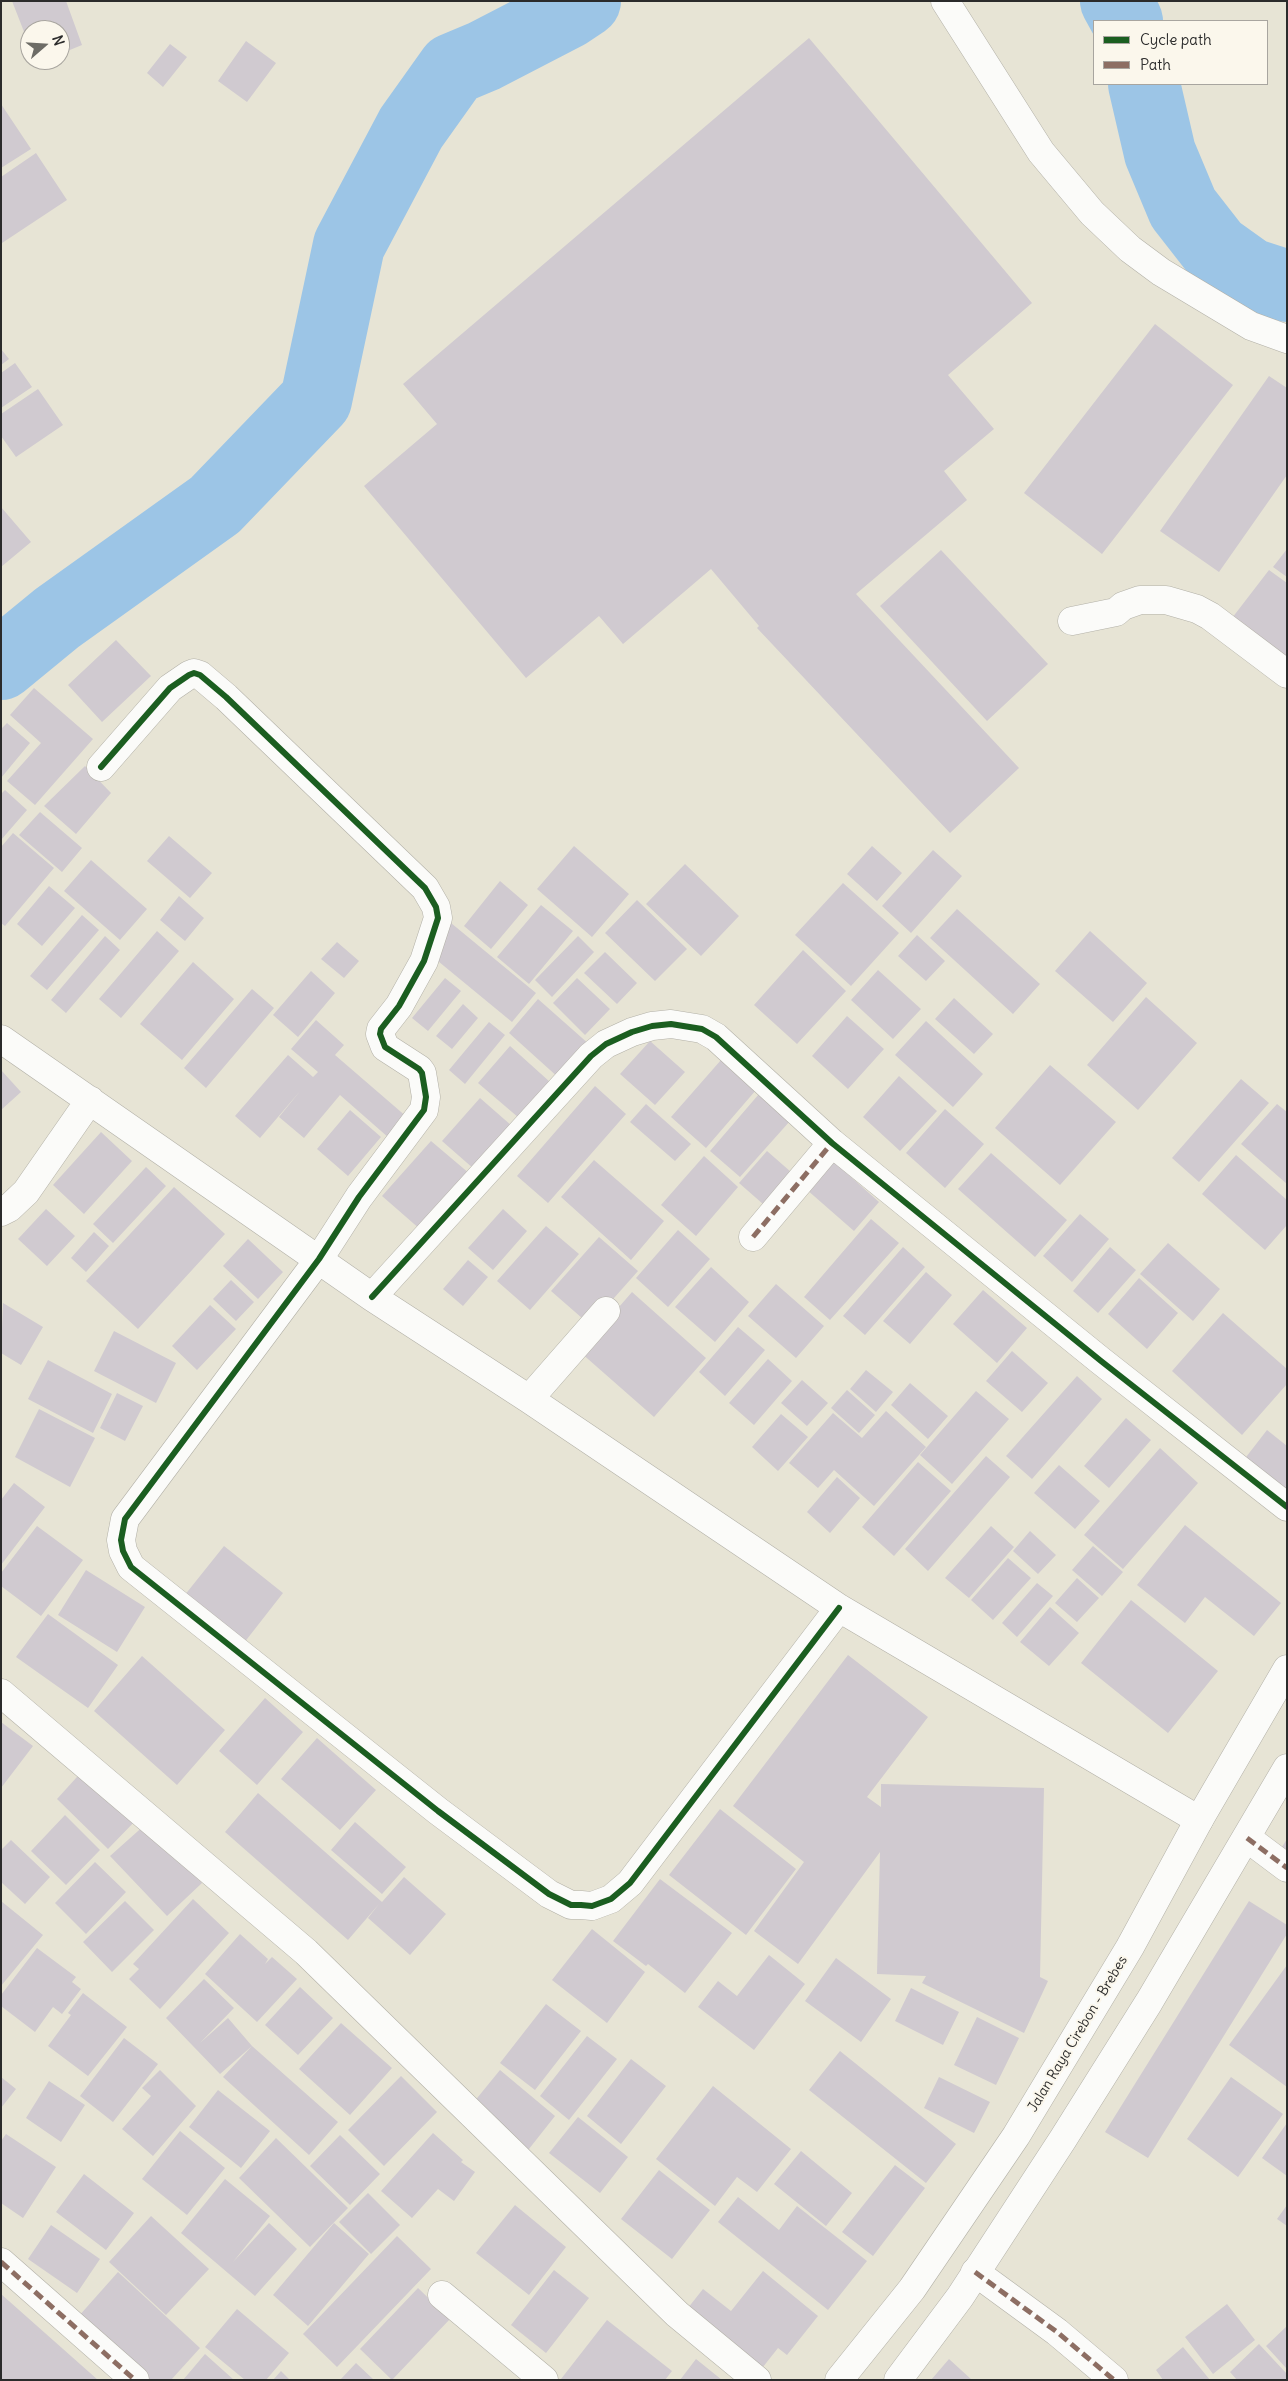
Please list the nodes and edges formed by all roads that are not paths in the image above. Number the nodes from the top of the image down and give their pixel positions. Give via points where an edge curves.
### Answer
1 (945, 1) edge
2 (1287, 339) edge
3 (1072, 621) dead end
4 (1287, 674) edge
5 (101, 767) dead end
6 (1, 1039) edge
7 (90, 1100) junction
8 (832, 1143) junction
9 (1, 1212) edge
10 (754, 1237) dead end
11 (319, 1259) junction
12 (372, 1297) junction
13 (606, 1311) dead end
14 (529, 1399) junction
15 (1287, 1507) edge
16 (840, 1608) junction
17 (1287, 1668) edge
18 (1, 1693) edge
19 (1287, 1768) edge
20 (1199, 1820) junction
21 (1247, 1838) junction
22 (1287, 1868) edge
23 (1130, 1947) junction
24 (1167, 1971) junction
25 (940, 2245) junction
26 (1, 2262) edge
27 (975, 2272) junction
28 (442, 2295) dead end
29 (135, 2380) edge
30 (544, 2380) edge
31 (757, 2380) edge
32 (840, 2380) edge
33 (898, 2380) edge
34 (1114, 2380) edge

1 - 2 main road via 1041,152 1092,213 1161,272 1251,326
3 - 4 main road via 1116,612 1140,600 1166,600 1210,616
5 - 11 main road via 170,688 189,675 200,675 425,888 436,907 438,918 424,960 380,1034 386,1047 422,1073 426,1097 424,1110 359,1197
6 - 7 main road
7 - 9 main road via 26,1192
7 - 11 main road
8 - 10 main road
8 - 12 main road via 716,1037 702,1029 671,1024 632,1032 606,1044 591,1056
8 - 15 main road
11 - 12 main road
11 - 16 main road via 124,1519 123,1551 131,1567 438,1811 549,1894 571,1904 592,1906 611,1899 630,1883
12 - 14 main road
13 - 14 main road
14 - 16 main road
16 - 20 main road
17 - 20 main road, Jalan Raya Cirebon - Brebes
18 - 31 main road via 306,1952 676,2314
19 - 21 main road
20 - 23 main road, Jalan Raya Cirebon - Brebes
21 - 22 main road
21 - 24 main road
23 - 24 main road
23 - 25 main road, Jalan Raya Cirebon - Brebes via 1016,2136
24 - 27 main road via 1068,2131
25 - 27 main road
25 - 32 main road, Jalan Raya Cirebon - Brebes via 912,2288
26 - 29 main road
27 - 33 main road
27 - 34 main road via 1058,2332
28 - 30 main road

